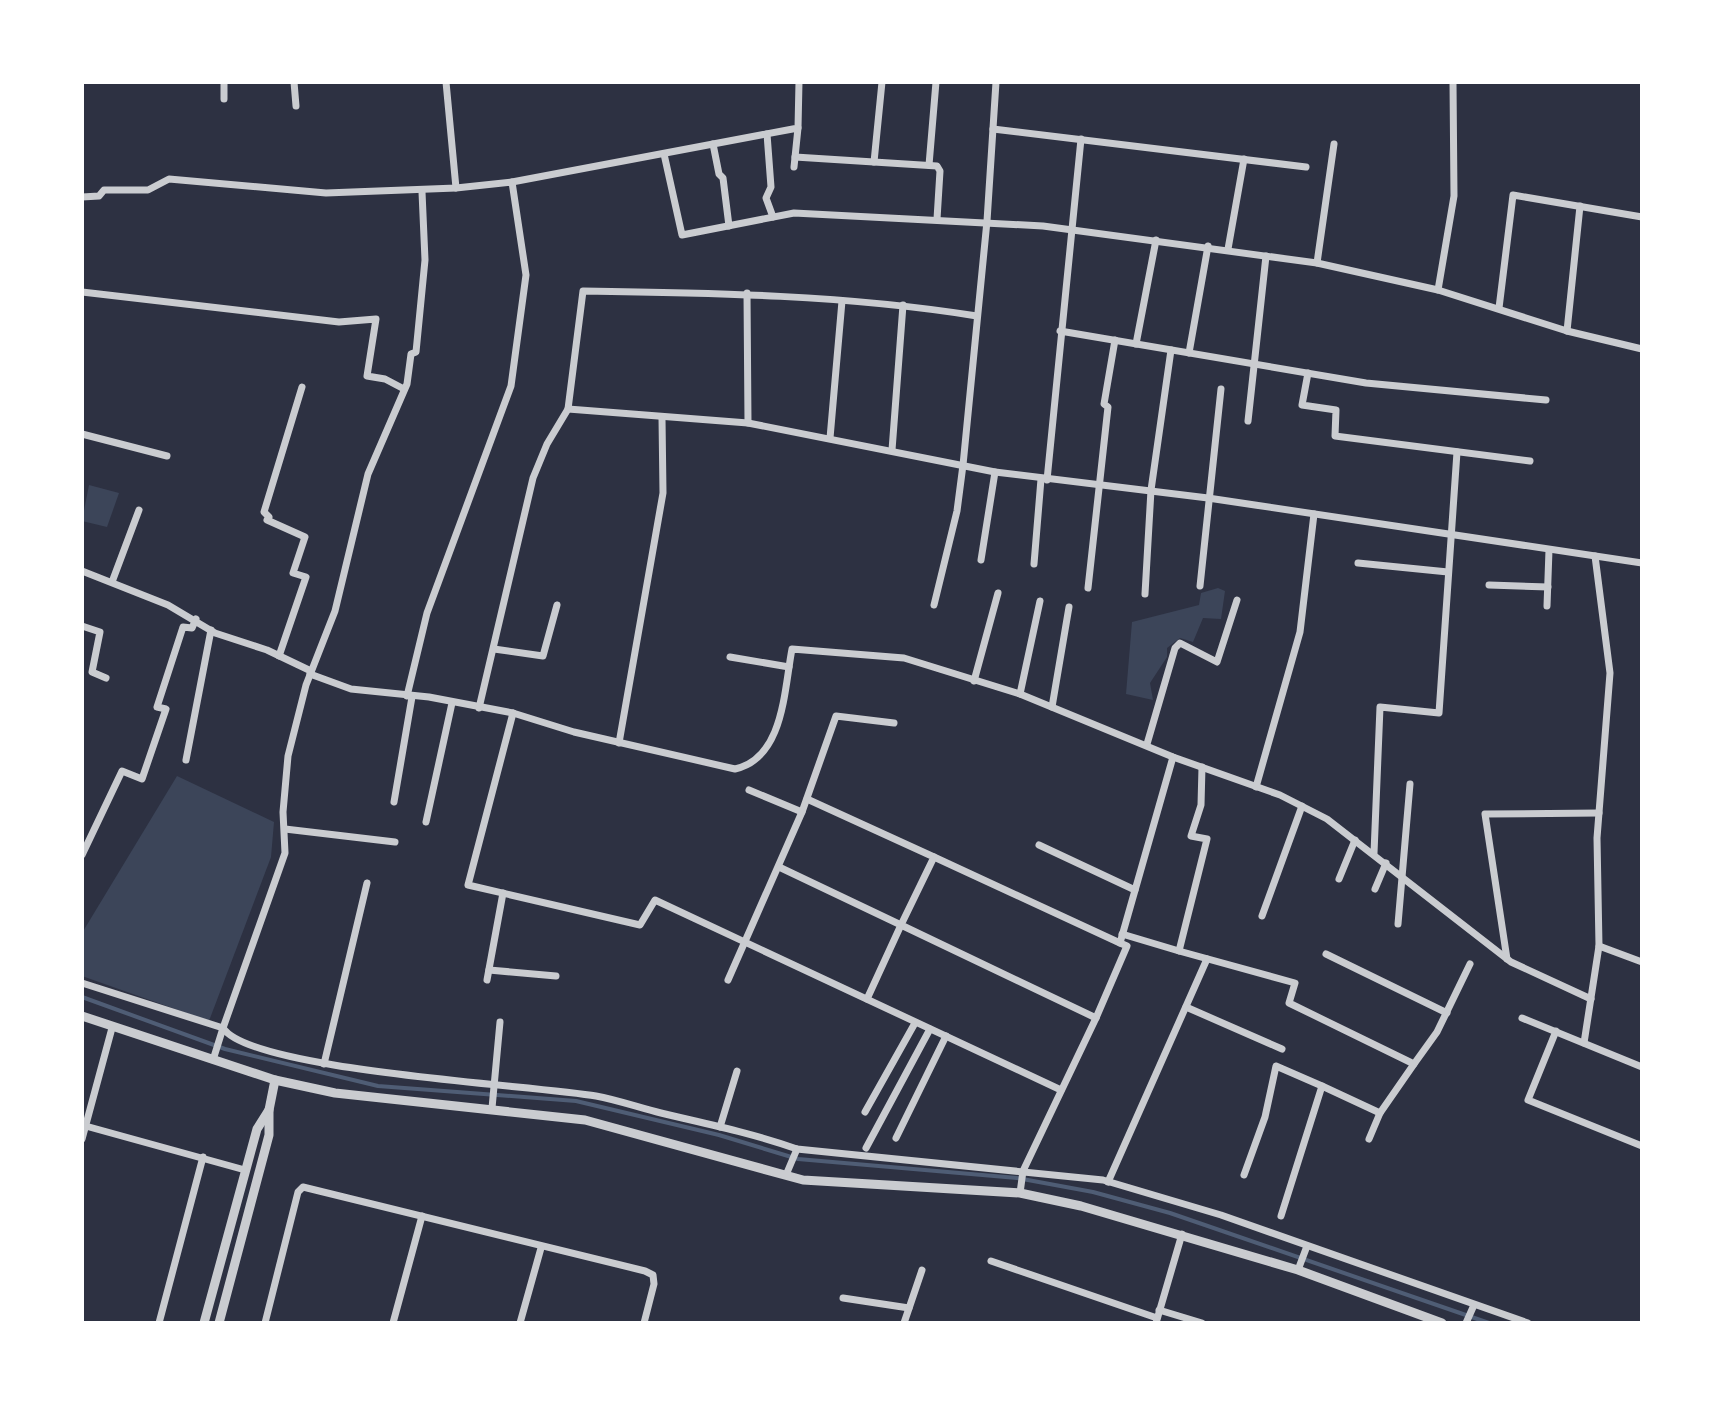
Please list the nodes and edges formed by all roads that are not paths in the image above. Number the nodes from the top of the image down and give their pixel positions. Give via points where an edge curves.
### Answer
1 (224, 82) edge
2 (294, 82) edge
3 (446, 82) edge
4 (799, 82) edge
5 (882, 82) edge
6 (936, 82) edge
7 (996, 82) edge
8 (1453, 82) edge
9 (224, 99) dead end
10 (296, 106) dead end
11 (798, 128) junction
12 (993, 129) junction
13 (767, 134) junction
14 (1081, 139) junction
15 (713, 144) junction
16 (1334, 144) dead end
17 (664, 154) junction
18 (795, 157) junction
19 (1244, 159) junction
20 (874, 162) junction
21 (929, 165) junction
22 (794, 167) dead end
23 (1306, 167) dead end
24 (512, 182) junction
25 (456, 188) junction
26 (422, 192) junction
27 (82, 197) edge
28 (1580, 206) junction
29 (773, 217) junction
30 (1642, 217) edge
31 (937, 219) junction
32 (987, 221) junction
33 (729, 226) junction
34 (1071, 231) junction
35 (1156, 240) junction
36 (1208, 246) junction
37 (1228, 249) junction
38 (1266, 256) junction
39 (1317, 263) junction
40 (1438, 290) junction
41 (82, 292) edge
42 (747, 293) junction
43 (842, 301) junction
44 (903, 305) junction
45 (1499, 308) junction
46 (977, 316) junction
47 (1060, 331) junction
48 (1567, 331) junction
49 (1115, 340) junction
50 (1136, 344) junction
51 (1642, 349) edge
52 (1171, 350) junction
53 (1189, 353) junction
54 (1255, 364) junction
55 (1308, 373) junction
56 (302, 387) dead end
57 (404, 389) junction
58 (1221, 389) dead end
59 (1546, 400) dead end
60 (568, 409) junction
61 (662, 418) junction
62 (1248, 421) dead end
63 (748, 423) junction
64 (82, 434) edge
65 (830, 438) junction
66 (892, 450) junction
67 (1457, 452) junction
68 (167, 456) dead end
69 (1530, 461) dead end
70 (963, 465) junction
71 (995, 472) junction
72 (1044, 479) junction
73 (1097, 484) junction
74 (1151, 490) junction
75 (1208, 498) junction
76 (139, 510) dead end
77 (1314, 514) junction
78 (1450, 536) junction
79 (1549, 550) junction
80 (1595, 556) junction
81 (981, 560) dead end
82 (1358, 563) dead end
83 (1642, 563) edge
84 (1034, 564) dead end
85 (82, 571) edge
86 (1448, 572) junction
87 (112, 582) junction
88 (1489, 585) dead end
89 (1200, 586) dead end
90 (1548, 587) junction
91 (1088, 588) dead end
92 (998, 593) dead end
93 (1145, 594) dead end
94 (1237, 600) dead end
95 (1040, 601) dead end
96 (557, 605) dead end
97 (934, 605) dead end
98 (1547, 606) dead end
99 (1069, 607) dead end
100 (196, 619) junction
101 (82, 626) edge
102 (211, 630) junction
103 (494, 649) junction
104 (279, 656) junction
105 (730, 657) dead end
106 (789, 667) junction
107 (311, 673) junction
108 (106, 678) dead end
109 (974, 681) junction
110 (1020, 694) junction
111 (409, 696) junction
112 (452, 703) junction
113 (1052, 707) junction
114 (479, 708) junction
115 (513, 713) junction
116 (894, 723) dead end
117 (619, 743) junction
118 (1147, 744) junction
119 (1173, 757) junction
120 (186, 760) dead end
121 (1202, 767) junction
122 (1410, 784) dead end
123 (1256, 787) junction
124 (749, 790) dead end
125 (807, 799) junction
126 (394, 802) dead end
127 (1302, 806) junction
128 (802, 812) junction
129 (1599, 813) junction
130 (426, 822) dead end
131 (285, 829) junction
132 (1355, 840) junction
133 (395, 842) dead end
134 (1039, 845) dead end
135 (1374, 853) junction
136 (82, 855) edge
137 (934, 857) junction
138 (1386, 863) junction
139 (779, 867) junction
140 (1405, 878) junction
141 (1339, 879) dead end
142 (367, 883) dead end
143 (1375, 889) dead end
144 (1135, 890) junction
145 (503, 893) junction
146 (1262, 916) dead end
147 (1398, 924) dead end
148 (901, 925) junction
149 (1122, 934) junction
150 (744, 941) junction
151 (1120, 943) junction
152 (1599, 946) junction
153 (1179, 951) junction
154 (1326, 954) dead end
155 (1207, 959) junction
156 (1507, 959) junction
157 (1642, 962) edge
158 (1470, 964) dead end
159 (489, 970) junction
160 (556, 976) dead end
161 (487, 980) dead end
162 (728, 980) dead end
163 (82, 983) edge
164 (867, 999) junction
165 (1591, 999) junction
166 (1186, 1007) junction
167 (1447, 1013) junction
168 (82, 1016) edge
169 (1096, 1018) junction
170 (1522, 1018) dead end
171 (500, 1022) dead end
172 (915, 1023) junction
173 (112, 1028) junction
174 (223, 1028) junction
175 (930, 1029) junction
176 (1556, 1031) junction
177 (946, 1036) junction
178 (1584, 1043) junction
179 (1282, 1049) dead end
180 (213, 1058) junction
181 (324, 1064) junction
182 (1414, 1064) junction
183 (1642, 1067) edge
184 (737, 1071) dead end
185 (275, 1080) junction
186 (493, 1082) junction
187 (1322, 1086) junction
188 (1061, 1090) junction
189 (492, 1104) junction
190 (269, 1110) junction
191 (865, 1112) dead end
192 (1380, 1113) junction
193 (84, 1125) edge
194 (720, 1127) junction
195 (896, 1138) dead end
196 (82, 1139) edge
197 (1369, 1139) dead end
198 (1642, 1146) edge
199 (866, 1148) dead end
200 (795, 1151) junction
201 (203, 1157) junction
202 (245, 1170) junction
203 (787, 1170) junction
204 (1023, 1171) junction
205 (1244, 1175) dead end
206 (1108, 1182) junction
207 (1020, 1190) junction
208 (422, 1216) junction
209 (1281, 1216) dead end
210 (1182, 1234) junction
211 (541, 1248) junction
212 (1306, 1248) junction
213 (991, 1261) dead end
214 (1300, 1267) junction
215 (922, 1270) dead end
216 (843, 1298) dead end
217 (1472, 1307) junction
218 (909, 1308) junction
219 (1158, 1317) edge
220 (159, 1323) edge
221 (204, 1323) edge
222 (219, 1323) edge
223 (265, 1323) edge
224 (393, 1323) edge
225 (520, 1323) edge
226 (644, 1323) edge
227 (904, 1323) edge
228 (1202, 1323) edge
229 (1442, 1323) edge
230 (1466, 1323) edge
231 (1528, 1323) edge

1 - 9 street
2 - 10 street
3 - 25 street
4 - 11 street
5 - 20 street
6 - 21 street
7 - 12 street
8 - 40 street via 1454,196
11 - 13 street
11 - 18 street
12 - 14 street
12 - 32 street
13 - 15 street
13 - 29 street via 771,187 766,198
14 - 19 street
14 - 34 street
15 - 17 street
15 - 33 street
16 - 39 street
17 - 24 street
17 - 33 street via 682,235
18 - 20 street
18 - 22 street
19 - 23 street
19 - 37 street
20 - 21 street
21 - 31 street via 940,167
24 - 25 street
24 - 111 street via 526,275 511,386 427,613
25 - 26 street
26 - 27 street via 326,193 169,179 148,190 104,190 99,196
26 - 57 street via 425,260 416,352 411,354
28 - 30 street
28 - 45 street via 1513,195
28 - 48 street
29 - 31 street via 794,213
29 - 33 street
31 - 32 street
32 - 34 street
32 - 46 street
34 - 35 street
34 - 47 street
35 - 36 street
35 - 50 street
36 - 37 street
36 - 53 street
37 - 38 street
38 - 39 street
38 - 54 street
39 - 40 street
40 - 45 street
41 - 57 street via 339,322 376,319 367,376
42 - 43 street
42 - 60 street via 583,291
42 - 63 street
43 - 44 street
43 - 65 street
44 - 46 street
44 - 66 street
45 - 48 street
46 - 70 street
47 - 49 street
47 - 72 street
48 - 51 street
49 - 50 street
49 - 73 street
50 - 52 street
52 - 53 street
52 - 74 street
53 - 54 street
54 - 55 street
54 - 62 street
55 - 59 street
55 - 67 street via 1302,405 1336,410 1335,436
56 - 104 street via 264,512 267,520 305,537 293,573 306,577
57 - 107 street via 368,474 335,611
58 - 75 street
60 - 61 street
60 - 103 street via 533,478
61 - 63 street
61 - 117 street via 663,493
63 - 65 street
64 - 68 street
65 - 66 street
66 - 70 street
67 - 69 street
67 - 78 street
70 - 71 street
70 - 97 street
71 - 72 street
71 - 81 street
72 - 73 street
72 - 84 street
73 - 74 street
73 - 91 street
74 - 75 street
74 - 93 street
75 - 77 street
75 - 89 street
76 - 87 street
77 - 78 street
77 - 123 street via 1300,632
78 - 79 street
78 - 86 street
79 - 80 street
79 - 90 street
80 - 83 street
80 - 129 street via 1610,673
82 - 86 street
85 - 87 street
86 - 135 street via 1439,713 1380,707
87 - 100 street
88 - 90 street
90 - 98 street
92 - 109 street
94 - 118 street via 1217,662 1180,643 1175,648
95 - 110 street
96 - 103 street via 543,656
99 - 113 street
100 - 102 street
100 - 136 street via 192,628 183,627 165,680 157,707 166,709 142,779 122,771
101 - 108 street via 100,632 92,672
102 - 104 street
102 - 120 street
103 - 114 street
104 - 107 street
105 - 106 street
106 - 109 street via 796,648 904,658
106 - 117 street via 767,750 746,766 721,767
107 - 111 street via 351,689
107 - 131 street via 288,756
109 - 110 street
110 - 113 street
111 - 112 street
111 - 126 street
112 - 114 street
112 - 130 street
113 - 118 street
114 - 115 street
115 - 117 street
115 - 145 street via 468,885
116 - 125 street via 836,716
118 - 119 street
119 - 121 street
119 - 144 street
121 - 123 street
121 - 153 street via 1201,805 1191,836 1207,839
122 - 140 street
123 - 127 street
124 - 128 street
125 - 128 street
125 - 137 street
127 - 132 street
127 - 146 street
128 - 139 street
129 - 152 street
129 - 156 street via 1485,814
131 - 133 street
131 - 174 street via 285,853
132 - 135 street
132 - 141 street
134 - 144 street
135 - 138 street
137 - 148 street
137 - 151 street
138 - 140 street
138 - 143 street
139 - 148 street
139 - 150 street
140 - 147 street
140 - 156 street
142 - 181 street
144 - 149 street
145 - 150 street via 640,925 655,900
145 - 159 street
148 - 164 street
148 - 169 street
149 - 151 street
149 - 153 street
150 - 162 street
150 - 164 street
151 - 169 street via 1127,946
152 - 157 street
152 - 165 street
153 - 155 street
154 - 167 street
155 - 166 street
155 - 182 street via 1295,983 1289,1003
156 - 165 street
158 - 167 street
159 - 160 street
159 - 161 street
163 - 174 street
164 - 172 street
165 - 178 street
166 - 179 street
166 - 206 street
167 - 182 street
168 - 173 street
169 - 188 street
170 - 176 street
171 - 186 street
172 - 175 street
172 - 191 street
173 - 180 street
173 - 193 street
174 - 180 street
174 - 181 street via 229,1037
175 - 177 street
175 - 199 street
176 - 178 street
176 - 198 street via 1528,1100
177 - 188 street
177 - 195 street
178 - 183 street
180 - 185 street
181 - 186 street
182 - 192 street
184 - 194 street
185 - 189 street via 335,1093
185 - 190 street
186 - 189 street
186 - 194 street via 597,1096
187 - 192 street
187 - 205 street via 1276,1066
187 - 209 street
188 - 204 street
189 - 203 street via 585,1120
190 - 202 street via 257,1129
190 - 222 street via 269,1135
192 - 197 street
193 - 196 street
193 - 201 street
194 - 200 street
200 - 203 street
200 - 204 street
201 - 202 street
201 - 220 street
202 - 221 street
203 - 207 street via 803,1180
204 - 206 street
204 - 207 street
206 - 212 street via 1221,1215
207 - 210 street
208 - 211 street
208 - 223 street via 303,1187
208 - 224 street
210 - 214 street
210 - 219 street
211 - 225 street
211 - 226 street via 653,1275
212 - 214 street
212 - 217 street
213 - 219 street
214 - 229 street
215 - 218 street
216 - 218 street
217 - 230 street
217 - 231 street
218 - 227 street
219 - 228 street

